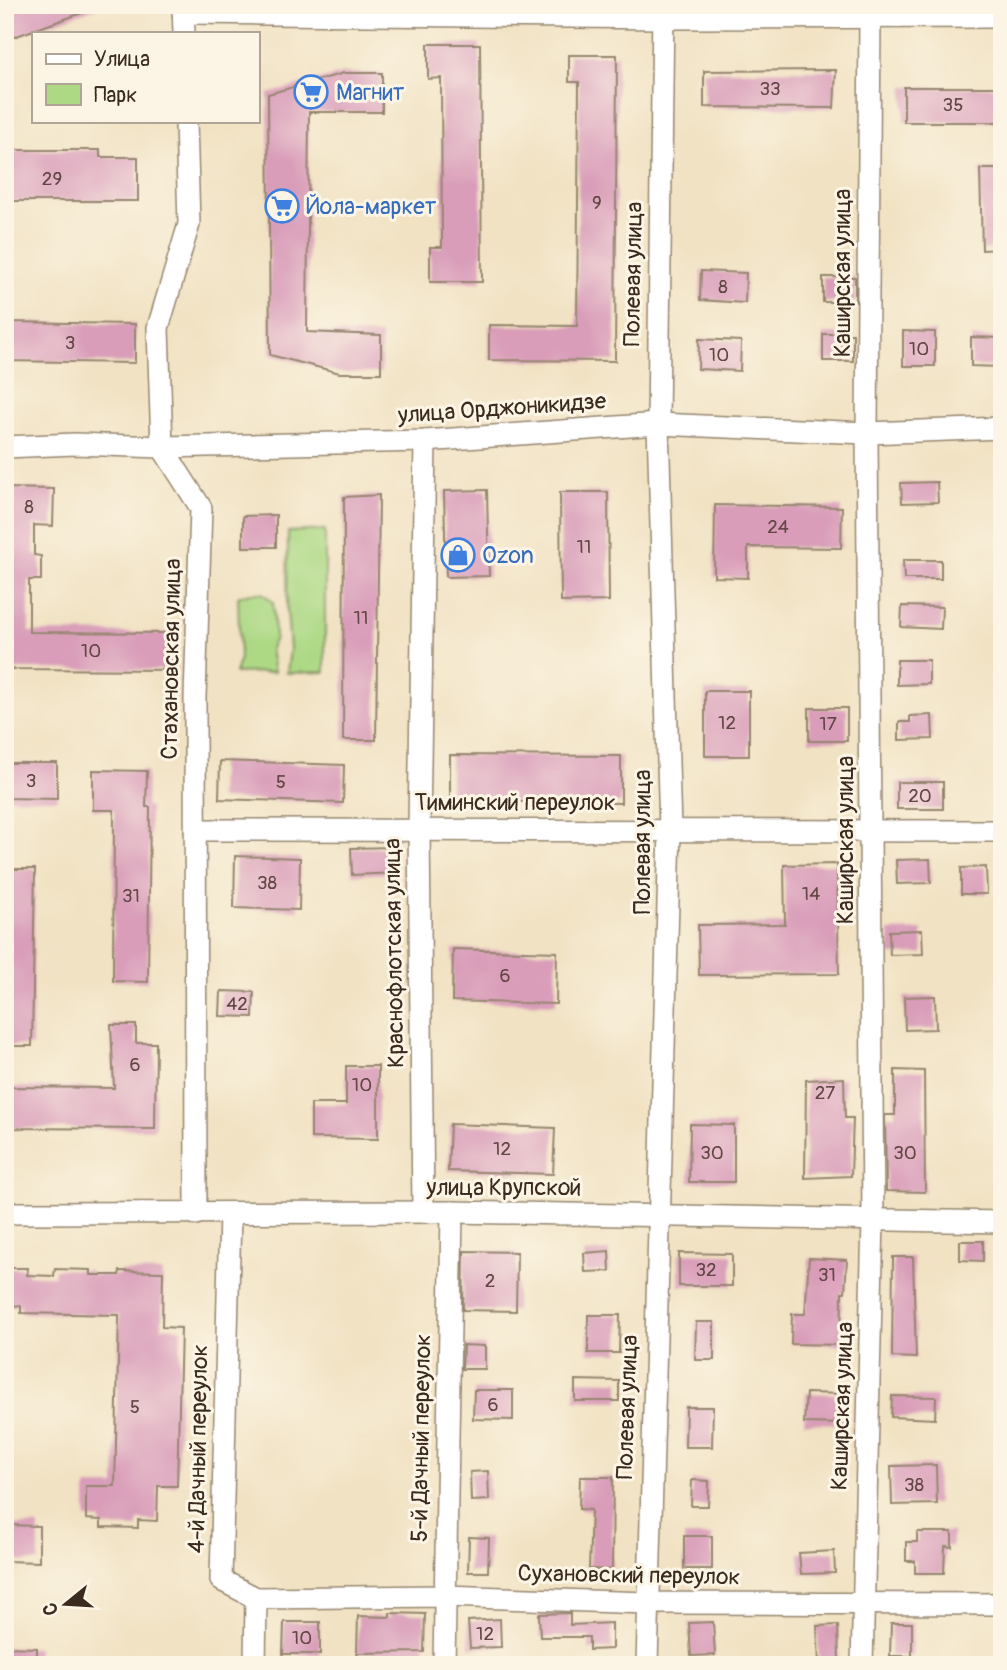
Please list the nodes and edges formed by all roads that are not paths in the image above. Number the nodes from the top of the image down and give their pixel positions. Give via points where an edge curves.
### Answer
1 (663, 12) edge
2 (870, 16) junction
3 (183, 17) edge
4 (1002, 18) edge
5 (186, 122) edge
6 (658, 424) junction
7 (1002, 429) edge
8 (867, 433) junction
9 (425, 441) junction
10 (5, 447) edge
11 (162, 447) junction
12 (419, 828) junction
13 (195, 830) junction
14 (670, 830) junction
15 (1002, 831) edge
16 (872, 833) junction
17 (424, 1212) junction
18 (452, 1212) junction
19 (5, 1213) edge
20 (195, 1214) junction
21 (230, 1214) junction
22 (659, 1214) junction
23 (873, 1219) junction
24 (1002, 1222) edge
25 (444, 1596) junction
26 (256, 1598) junction
27 (647, 1603) junction
28 (863, 1604) junction
29 (1002, 1604) edge
30 (255, 1665) edge
31 (444, 1665) edge
32 (647, 1665) edge
33 (862, 1665) edge

1 - 2 street
1 - 3 street
1 - 6 street, Полевая улица
2 - 4 street
2 - 8 street, Каширская улица
5 - 11 street via 189,224 158,328
6 - 8 street, улица Орджоникидзе
6 - 9 street, улица Орджоникидзе
6 - 14 street, Полевая улица
7 - 8 street, улица Орджоникидзе
8 - 16 street, Каширская улица
9 - 11 street, улица Орджоникидзе
9 - 12 street, Краснофлотская улица
10 - 11 street, улица Орджоникидзе
11 - 13 street, Стахановская улица via 201,508
12 - 13 street, Тиминский переулок
12 - 14 street, Тиминский переулок
12 - 17 street, Краснофлотская улица
13 - 20 street, Стахановская улица
14 - 16 street, Тиминский переулок
14 - 22 street, Полевая улица
15 - 16 street, Тиминский переулок
16 - 23 street, Каширская улица
17 - 18 street, улица Крупской
17 - 21 street, улица Крупской
18 - 22 street, улица Крупской
18 - 25 street, 5-й Дачный переулок
19 - 20 street, улица Крупской
20 - 21 street, улица Крупской
21 - 26 street, 4-й Дачный переулок via 221,1580
22 - 23 street, улица Крупской
22 - 27 street, Полевая улица
23 - 24 street, улица Крупской
23 - 28 street, Каширская улица
25 - 26 street, Сухановский переулок
25 - 27 street, Сухановский переулок
25 - 31 street, 5-й Дачный переулок
26 - 30 street
27 - 28 street, Сухановский переулок
27 - 32 street, Полевая улица
28 - 29 street, Сухановский переулок
28 - 33 street, Каширская улица

